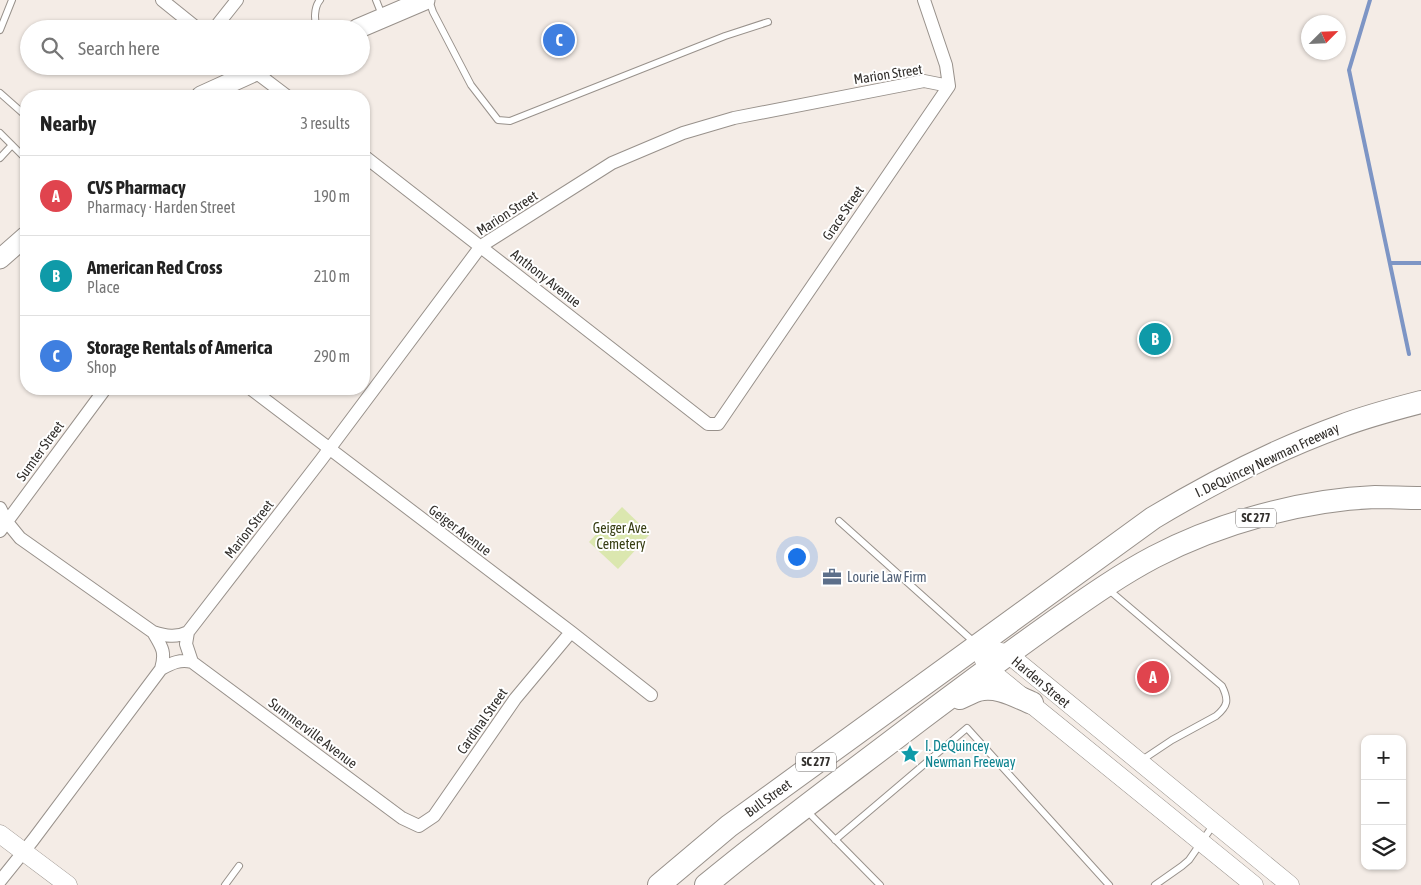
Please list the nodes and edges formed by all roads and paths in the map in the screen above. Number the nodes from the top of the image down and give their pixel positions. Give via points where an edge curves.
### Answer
1 (12, 0) edge
2 (162, 0) edge
3 (237, 0) edge
4 (320, 0) edge
5 (376, 0) edge
6 (427, 0) edge
7 (924, 0) edge
8 (383, 18) junction
9 (2, 20) edge
10 (187, 20) edge
11 (221, 20) edge
12 (316, 20) edge
13 (768, 22) dead end
14 (370, 24) edge
15 (0, 30) edge
16 (242, 75) edge
17 (264, 75) edge
18 (948, 86) junction
19 (213, 90) edge
20 (280, 90) edge
21 (0, 93) edge
22 (20, 111) edge
23 (0, 133) edge
24 (12, 145) junction
25 (20, 153) edge
26 (0, 158) edge
27 (370, 161) edge
28 (20, 241) edge
29 (482, 246) junction
30 (0, 259) edge
31 (100, 395) edge
32 (259, 395) edge
33 (370, 395) edge
34 (370, 395) edge
35 (1421, 402) edge
36 (708, 424) joint
37 (329, 449) junction
38 (1421, 498) edge
39 (0, 508) edge
40 (839, 521) dead end
41 (4, 526) edge
42 (1104, 586) junction
43 (153, 632) junction
44 (188, 632) junction
45 (570, 632) junction
46 (978, 646) junction
47 (1008, 654) junction
48 (192, 662) junction
49 (162, 669) junction
50 (988, 669) junction
51 (651, 695) dead end
52 (1032, 703) junction
53 (932, 711) junction
54 (1140, 762) junction
55 (804, 808) junction
56 (1214, 822) junction
57 (418, 826) joint
58 (0, 834) edge
59 (835, 840) junction
60 (1201, 841) junction
61 (24, 852) junction
62 (239, 866) dead end
63 (0, 881) edge
64 (68, 885) edge
65 (225, 885) edge
66 (659, 885) edge
67 (706, 885) edge
68 (880, 885) edge
69 (1108, 885) edge
70 (1155, 885) edge
71 (1254, 885) edge
72 (1290, 885) edge

1 - 9 lane
2 - 10 street
3 - 11 street
4 - 12 lane
5 - 8 lane
6 - 8 main road
6 - 13 lane via 470,84 498,120 510,121
7 - 18 street via 946,65
8 - 14 main road
9 - 15 lane
16 - 19 main road
17 - 20 street
18 - 29 street, Marion Street via 924,81 734,118 683,133 612,163
18 - 36 street, Grace Street via 718,424
21 - 22 lane
23 - 24 lane
24 - 25 lane
24 - 26 lane
27 - 29 street, Anthony Avenue
28 - 30 main road
29 - 34 street, Marion Street
29 - 36 street, Anthony Avenue
31 - 41 street, Sumter Street
32 - 37 street, Geiger Avenue
33 - 37 street, Marion Street
35 - 46 highway, I. DeQuincey Newman Freeway / SC 277 via 1341,426 1193,494 1122,540
37 - 44 street, Marion Street
37 - 45 street, Geiger Avenue
38 - 42 highway, SC 277 via 1344,500 1272,513 1178,546
39 - 41 street
40 - 46 lane
41 - 43 street
42 - 47 highway, SC 277
42 - 54 lane via 1222,686 1226,694 1227,704 1216,716
43 - 44 street via 170,637
43 - 49 street via 164,652
44 - 48 street via 186,644
45 - 51 street, Geiger Avenue
45 - 57 street, Cardinal Street via 515,699 434,816
46 - 47 main road, Harden Street
46 - 50 main road, Harden Street
46 - 66 highway, Bull Street / SC 277 via 737,820
47 - 50 highway, SC 277
47 - 54 main road, Harden Street
48 - 49 street via 176,662
48 - 57 street, Summerville Avenue via 402,818
49 - 61 street
50 - 52 main road, Harden Street
50 - 53 highway, SC 277
52 - 53 highway via 988,689 976,691
52 - 60 main road, Harden Street
53 - 55 highway, SC 277
54 - 56 main road, Harden Street
55 - 59 lane
55 - 67 highway, SC 277
56 - 60 lane
56 - 72 main road, Harden Street
58 - 61 main road
59 - 68 lane
59 - 69 lane via 967,728
60 - 70 lane via 1189,860
60 - 71 main road, Harden Street
61 - 63 street
61 - 64 main road
62 - 65 lane

